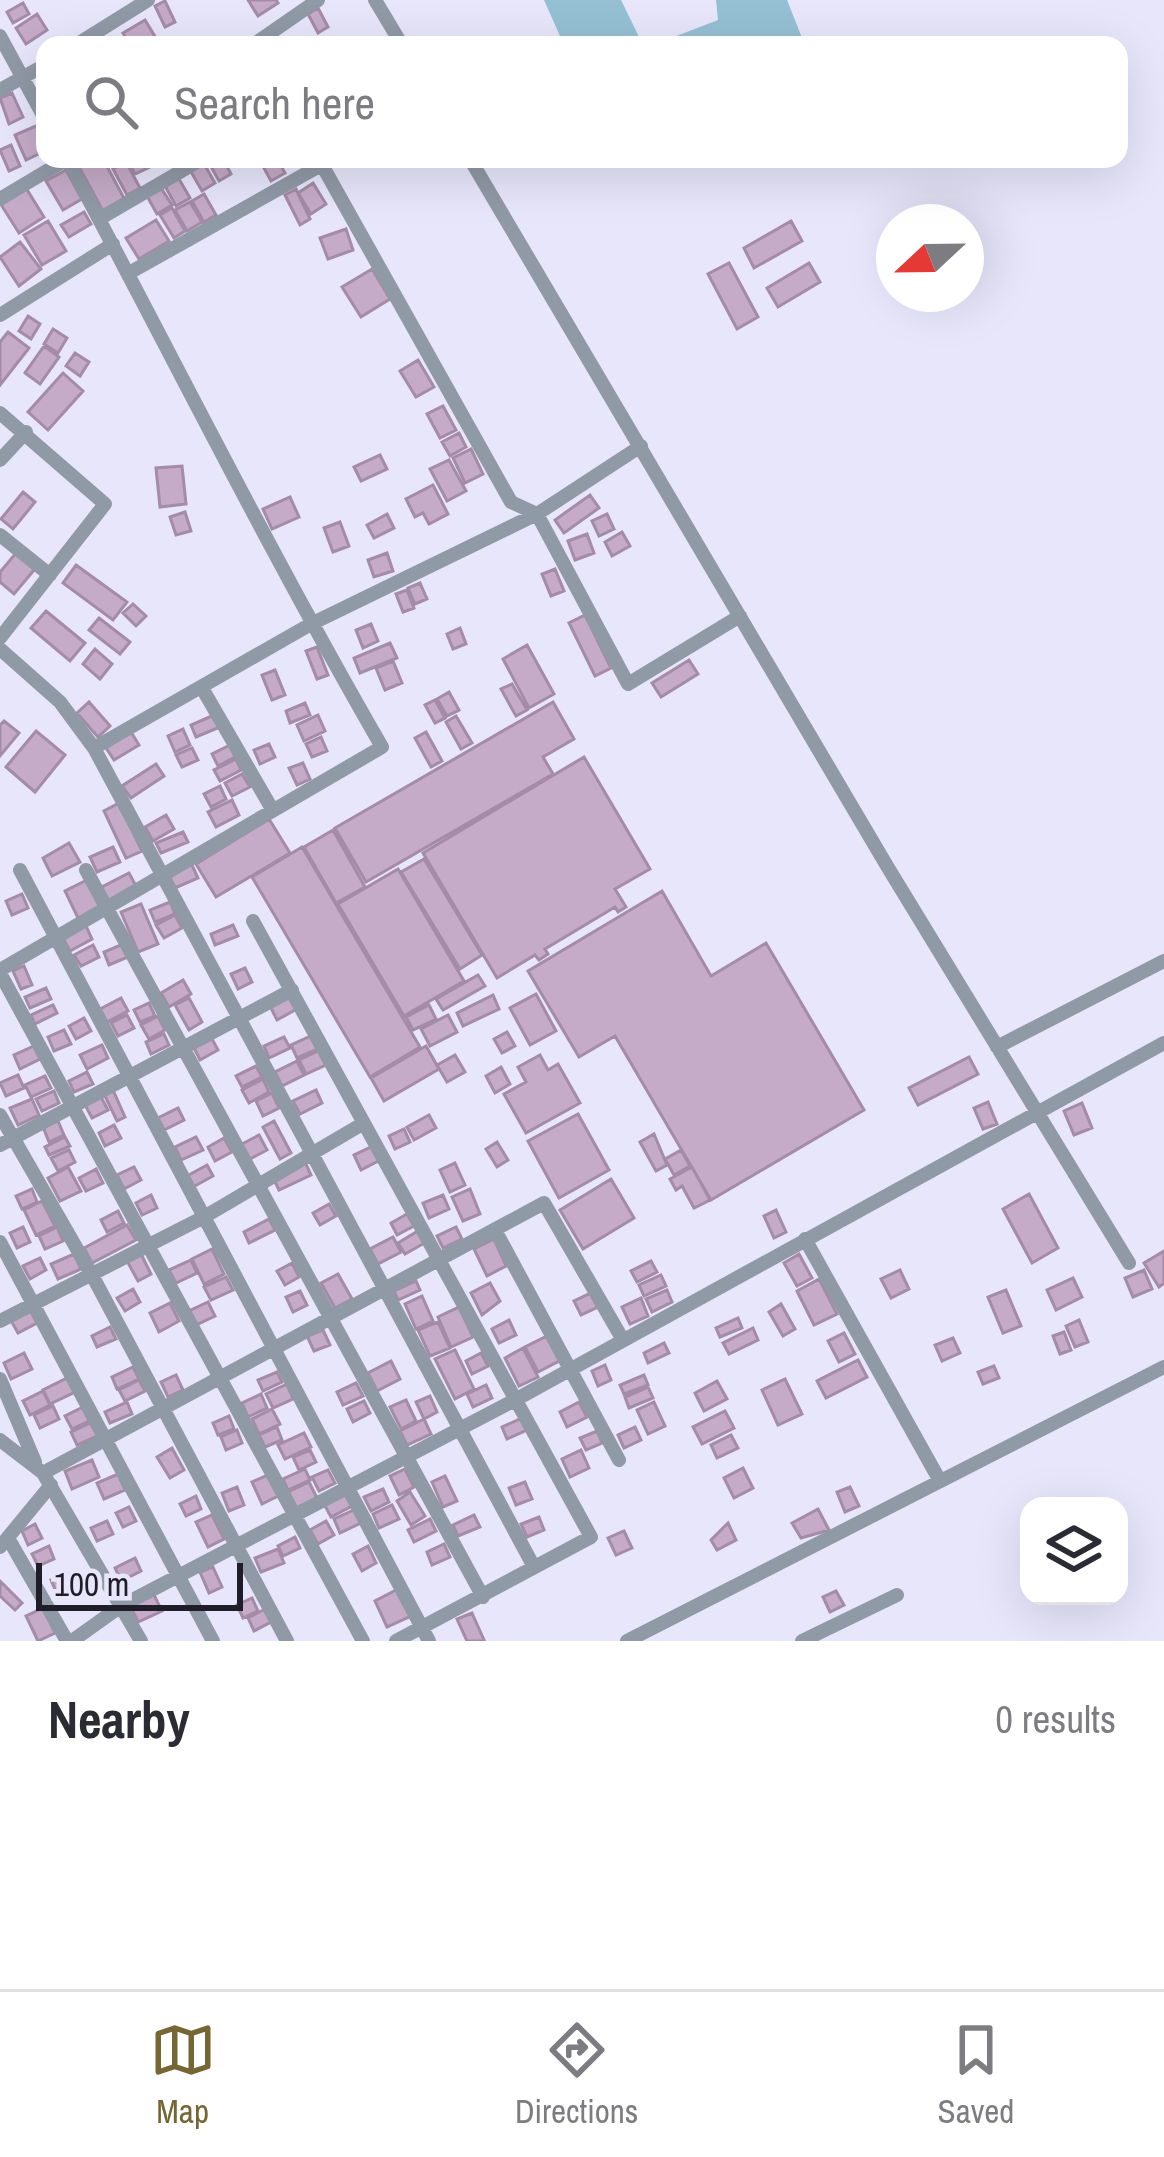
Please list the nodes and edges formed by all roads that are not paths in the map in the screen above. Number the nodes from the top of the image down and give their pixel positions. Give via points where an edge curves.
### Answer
1 (148, 0) edge
2 (318, 0) edge
3 (376, 0) edge
4 (0, 36) edge
5 (90, 36) edge
6 (267, 36) edge
7 (396, 36) edge
8 (36, 70) edge
9 (23, 79) junction
10 (0, 90) edge
11 (36, 103) edge
12 (52, 168) edge
13 (72, 168) edge
14 (187, 168) edge
15 (316, 168) edge
16 (330, 168) edge
17 (475, 168) edge
18 (0, 199) edge
19 (99, 219) junction
20 (113, 244) junction
21 (129, 273) junction
22 (0, 315) edge
23 (0, 413) edge
24 (26, 432) junction
25 (640, 446) junction
26 (0, 460) edge
27 (537, 514) junction
28 (0, 535) edge
29 (50, 575) junction
30 (740, 616) junction
31 (311, 625) junction
32 (0, 638) edge
33 (0, 649) edge
34 (202, 688) junction
35 (94, 748) junction
36 (272, 809) junction
37 (20, 870) dead end
38 (86, 870) dead end
39 (164, 876) junction
40 (106, 910) junction
41 (253, 921) dead end
42 (56, 938) junction
43 (1164, 961) edge
44 (0, 972) edge
45 (292, 990) junction
46 (239, 1020) junction
47 (1164, 1043) edge
48 (997, 1046) junction
49 (183, 1049) junction
50 (128, 1078) junction
51 (70, 1109) junction
52 (1036, 1111) junction
53 (0, 1115) edge
54 (364, 1124) junction
55 (6, 1142) edge
56 (310, 1155) junction
57 (256, 1186) junction
58 (204, 1217) junction
59 (495, 1230) junction
60 (805, 1239) junction
61 (0, 1242) edge
62 (147, 1246) junction
63 (441, 1261) junction
64 (1129, 1262) dead end
65 (92, 1275) junction
66 (385, 1293) junction
67 (34, 1304) junction
68 (0, 1321) edge
69 (331, 1322) junction
70 (623, 1340) junction
71 (276, 1352) junction
72 (573, 1367) junction
73 (1164, 1367) edge
74 (0, 1379) edge
75 (222, 1380) junction
76 (515, 1400) junction
77 (163, 1412) junction
78 (461, 1429) junction
79 (0, 1440) edge
80 (108, 1442) junction
81 (406, 1459) junction
82 (619, 1460) dead end
83 (44, 1475) junction
84 (940, 1481) junction
85 (349, 1489) junction
86 (292, 1520) junction
87 (4, 1542) edge
88 (237, 1549) junction
89 (534, 1567) junction
90 (180, 1578) junction
91 (897, 1595) dead end
92 (483, 1597) junction
93 (121, 1606) junction
94 (426, 1634) edge
95 (69, 1641) edge
96 (141, 1641) edge
97 (213, 1641) edge
98 (286, 1641) edge
99 (363, 1641) edge
100 (396, 1641) edge
101 (627, 1641) edge
102 (802, 1641) edge

1 - 5 street
2 - 6 street
3 - 7 street
4 - 9 street
8 - 9 street
9 - 10 street
9 - 11 street
12 - 18 street
13 - 19 street
14 - 19 street
15 - 21 street
16 - 27 street via 511,502
17 - 25 street
19 - 20 street
20 - 21 street
20 - 22 street
21 - 31 street
23 - 24 street
24 - 26 street
24 - 29 street via 106,505
25 - 27 street
25 - 30 street
27 - 30 street via 628,685
27 - 31 street
28 - 29 street
29 - 32 street
30 - 48 street
31 - 34 street
31 - 36 street via 382,747
33 - 35 street via 60,702
34 - 35 street
34 - 36 street
35 - 39 street
36 - 39 street
37 - 42 street
38 - 40 street
39 - 40 street
39 - 46 street
40 - 42 street
40 - 49 street
41 - 45 street
42 - 44 street
42 - 50 street
43 - 48 street
44 - 51 street
45 - 46 street
45 - 54 street
46 - 49 street
46 - 56 street
47 - 52 street
48 - 52 street
49 - 50 street
49 - 57 street
50 - 51 street
50 - 58 street
51 - 55 street
51 - 62 street
52 - 60 street
52 - 64 street
53 - 55 street
54 - 56 street
54 - 63 street
55 - 65 street
56 - 57 street
56 - 66 street
57 - 58 street
57 - 69 street
58 - 62 street
58 - 71 street
59 - 63 street
59 - 70 street via 544,1203
59 - 72 street
60 - 70 street
60 - 84 street
61 - 67 street
62 - 65 street
62 - 75 street
63 - 66 street
63 - 76 street
65 - 67 street
65 - 77 street
66 - 69 street
66 - 78 street
67 - 68 street
67 - 80 street
69 - 71 street
69 - 81 street
70 - 72 street
71 - 75 street
71 - 85 street
72 - 76 street
72 - 82 street
73 - 84 street
74 - 83 street
75 - 77 street
75 - 86 street
76 - 78 street
76 - 89 street via 591,1537
77 - 80 street
77 - 88 street
78 - 81 street
78 - 89 street
79 - 83 street
80 - 83 street
80 - 90 street
81 - 85 street
81 - 92 street
83 - 87 street
83 - 93 street
84 - 101 street
85 - 86 street
85 - 94 street
86 - 88 street
86 - 99 street
87 - 95 street
88 - 90 street
88 - 98 street
89 - 92 street
90 - 93 street
90 - 97 street
91 - 102 street
92 - 94 street
93 - 95 street
93 - 96 street
94 - 100 street

